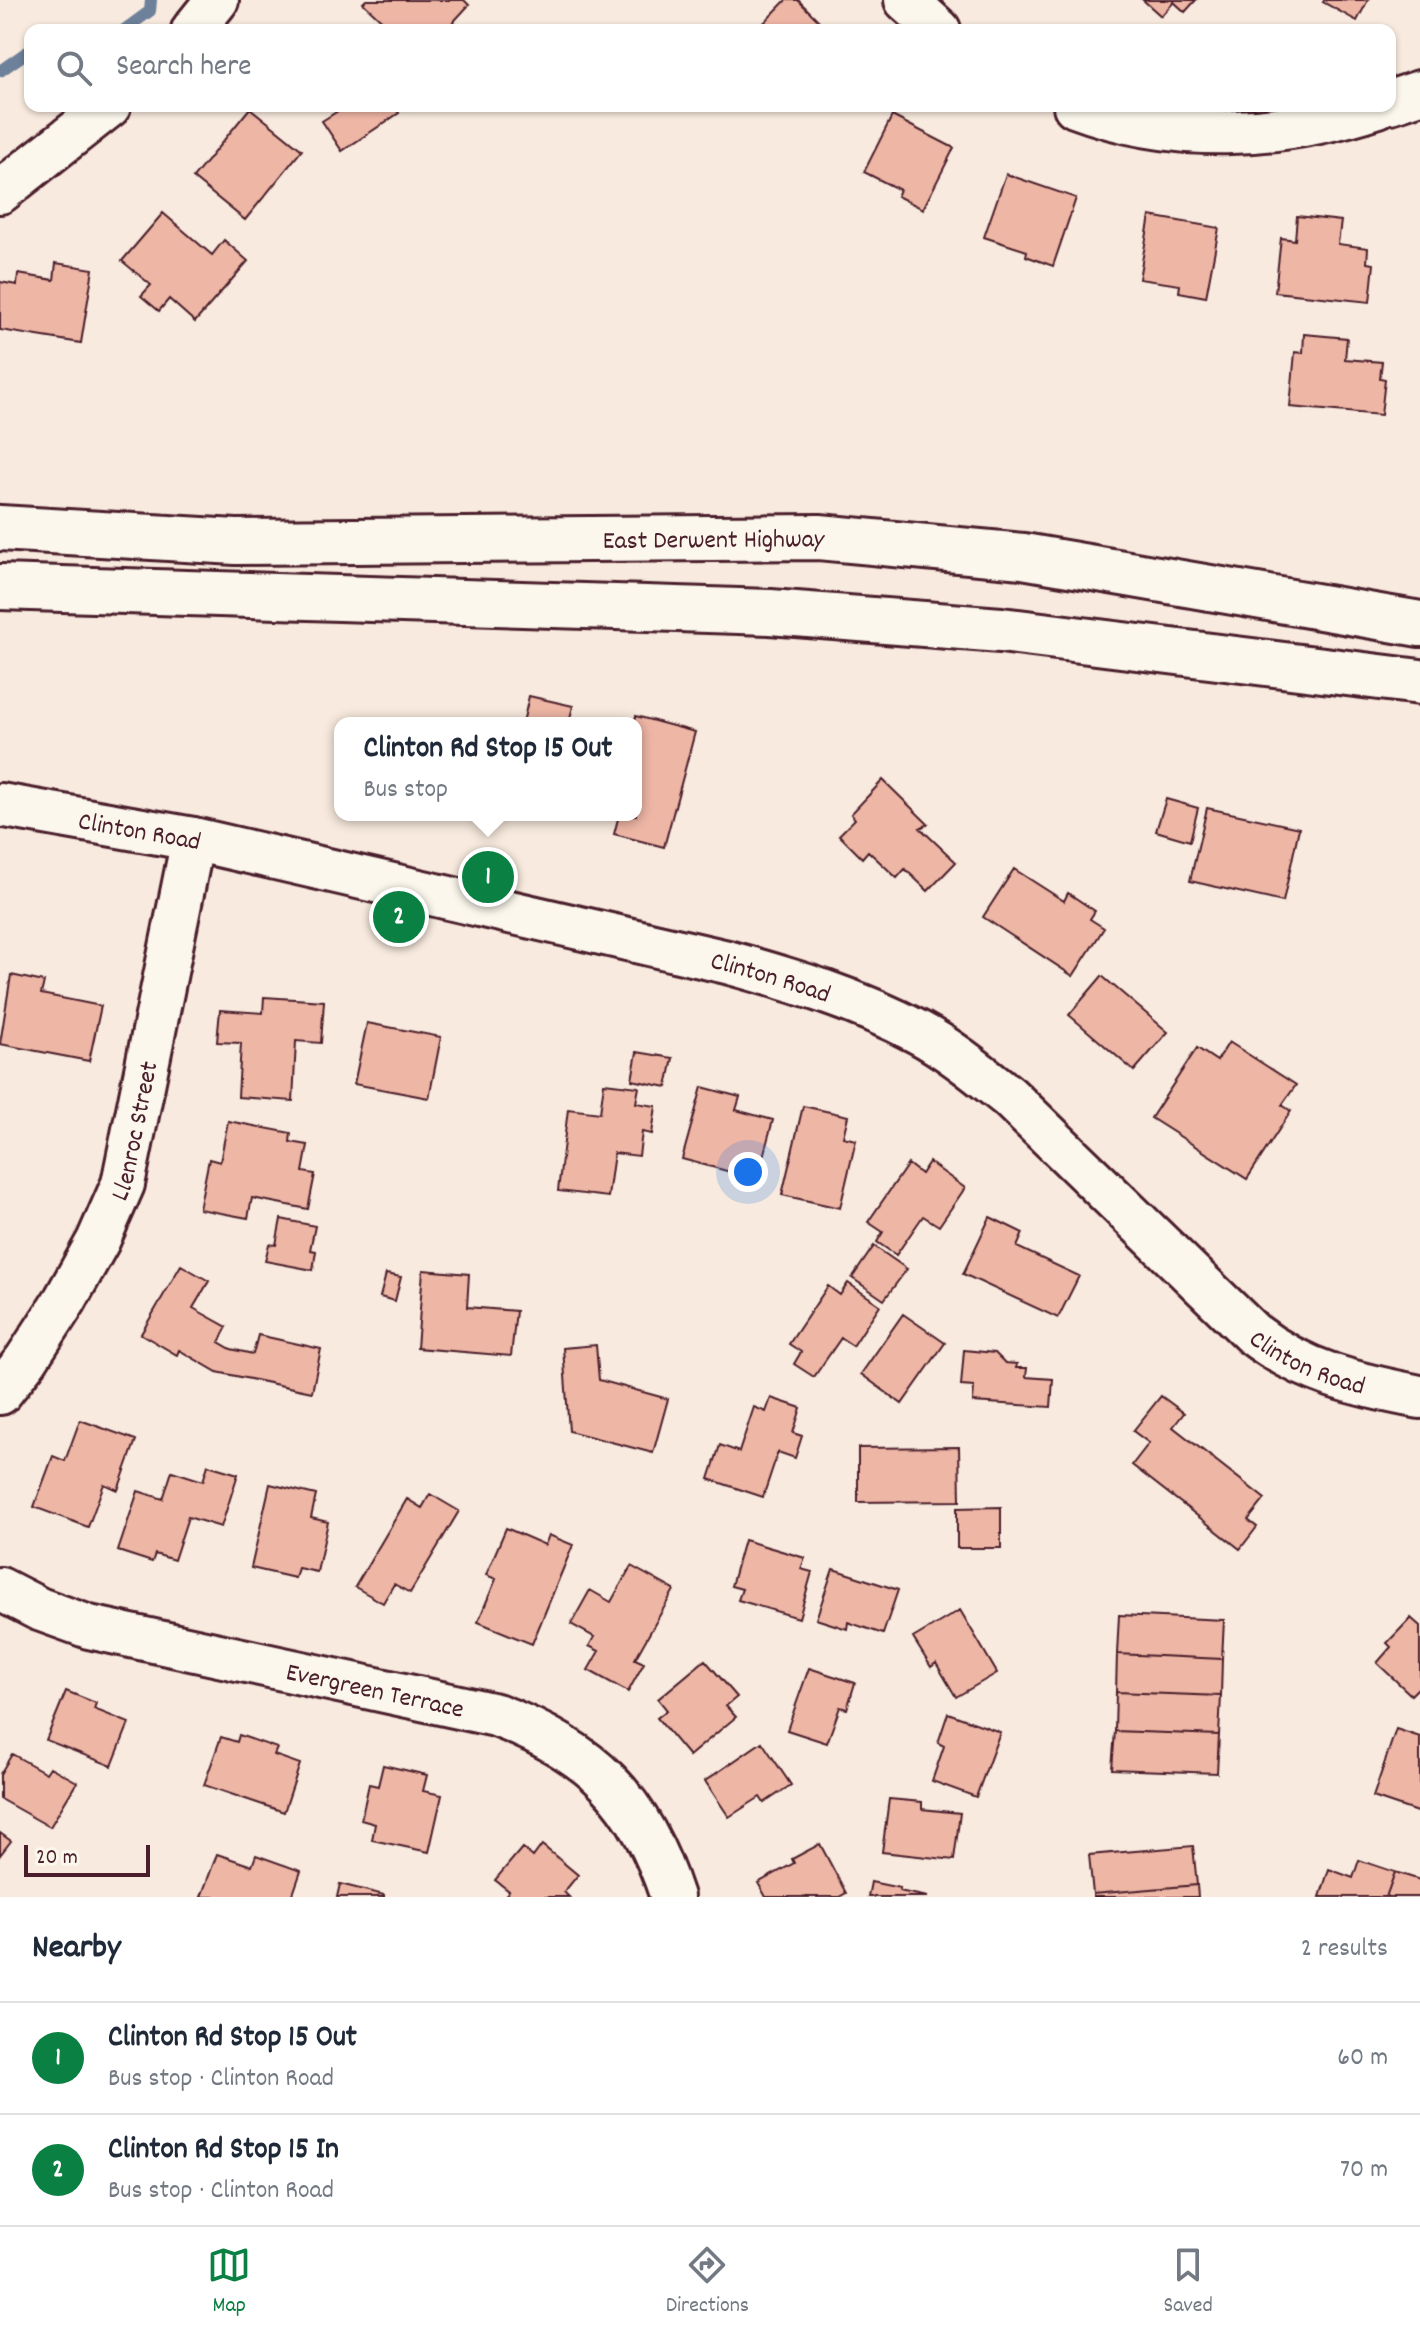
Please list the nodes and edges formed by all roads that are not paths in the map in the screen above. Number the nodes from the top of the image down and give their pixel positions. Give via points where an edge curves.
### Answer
1 (217, 0) edge
2 (906, 0) edge
3 (198, 24) edge
4 (932, 24) edge
5 (1420, 92) edge
6 (1396, 100) edge
7 (101, 112) edge
8 (1090, 112) edge
9 (1360, 112) edge
10 (0, 192) edge
11 (0, 528) edge
12 (0, 587) edge
13 (1420, 624) edge
14 (1420, 682) edge
15 (0, 805) edge
16 (193, 839) junction
17 (0, 1393) edge
18 (1420, 1397) edge
19 (0, 1589) edge
20 (672, 1897) edge

1 - 3 street
2 - 4 street
5 - 6 street
7 - 10 street
8 - 9 street via 1210,134 1273,131
11 - 13 main road, East Derwent Highway via 236,542 819,537 1023,556
12 - 14 main road via 770,612 1001,630
15 - 16 street, Clinton Road
16 - 17 street, Llenroc Street via 123,1184 65,1300
16 - 18 street, Clinton Road via 727,962 801,983 918,1032 1009,1097 1279,1354 1312,1370
19 - 20 street, Evergreen Terrace via 89,1627 496,1715 538,1731 606,1779 636,1816

